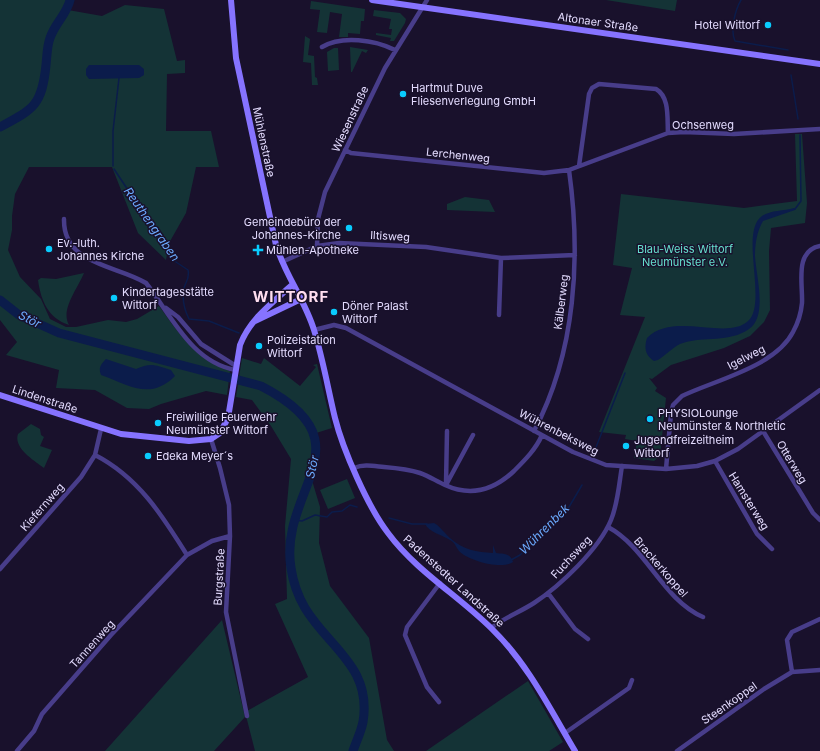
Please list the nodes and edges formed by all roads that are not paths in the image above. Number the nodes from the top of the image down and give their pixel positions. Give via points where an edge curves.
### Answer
1 (231, 0) edge
2 (372, 0) edge
3 (427, 0) edge
4 (422, 7) junction
5 (322, 47) dead end
6 (395, 50) junction
7 (820, 64) edge
8 (820, 129) edge
9 (668, 133) junction
10 (345, 150) junction
11 (579, 166) junction
12 (569, 170) junction
13 (64, 219) dead end
14 (317, 246) junction
15 (820, 246) edge
16 (575, 255) junction
17 (501, 258) junction
18 (282, 262) junction
19 (293, 284) junction
20 (301, 300) junction
21 (164, 307) junction
22 (499, 315) dead end
23 (253, 322) junction
24 (314, 330) junction
25 (236, 369) junction
26 (820, 390) edge
27 (0, 395) edge
28 (101, 429) junction
29 (447, 431) dead end
30 (534, 431) junction
31 (764, 431) junction
32 (472, 435) dead end
33 (542, 435) junction
34 (211, 439) junction
35 (95, 455) junction
36 (715, 461) junction
37 (622, 466) junction
38 (354, 468) junction
39 (666, 469) junction
40 (446, 485) junction
41 (820, 520) edge
42 (608, 527) junction
43 (230, 536) junction
44 (772, 549) dead end
45 (187, 555) junction
46 (0, 569) edge
47 (440, 583) junction
48 (548, 593) junction
49 (703, 617) dead end
50 (820, 619) edge
51 (492, 628) junction
52 (588, 639) dead end
53 (820, 670) edge
54 (792, 672) junction
55 (632, 680) dead end
56 (439, 702) dead end
57 (247, 716) dead end
58 (565, 733) junction
59 (17, 751) edge
60 (575, 751) edge
61 (677, 751) edge

1 - 18 street, Mühlenstraße via 236,58 272,232
2 - 4 street, Altonaer Straße
3 - 4 street, Wiesenstraße
4 - 6 street, Wiesenstraße
4 - 7 street, Altonaer Straße
5 - 6 street via 332,42 356,41 374,43
6 - 10 street, Wiesenstraße
8 - 9 street, Ochsenweg via 734,134
9 - 11 street, Ochsenweg
9 - 11 street via 665,99 660,92 599,84 592,88 589,94
10 - 12 street, Lerchenweg via 350,153 544,174
10 - 14 street, Wiesenstraße via 321,203
11 - 12 street, Ochsenweg
12 - 16 street, Kälberweg
13 - 21 street via 70,242 80,255 146,283
14 - 17 street, Iltisweg via 339,243 417,246
14 - 18 street, Iltisweg
15 - 39 street, Igelweg via 811,249 804,257 800,316 793,333 783,346 763,361 682,396 673,405
16 - 17 street, Iltisweg
16 - 30 street, Kälberweg via 572,301 562,354 553,386
17 - 22 street
18 - 19 street, Mühlenstraße
19 - 20 street, Mühlenstraße
19 - 23 street
20 - 23 street
20 - 24 street, Padenstedter Landstraße
21 - 25 street via 178,317 202,344
21 - 25 street via 190,343 202,354 220,365
23 - 25 street via 240,345
24 - 30 street, Wührenbeksweg via 334,325 346,328
24 - 38 street, Padenstedter Landstraße via 335,420
25 - 34 street via 226,424 220,433
26 - 31 street, Wührenbeksweg
27 - 28 street, Lindenstraße
28 - 34 street via 138,437 189,441
28 - 35 street, Kiefernweg
29 - 40 street
30 - 33 street, Wührenbeksweg
31 - 36 street, Wührenbeksweg
31 - 41 street, Otterweg via 813,513
32 - 40 street
33 - 37 street, Wührenbeksweg via 593,461
33 - 40 street via 525,460 511,474 491,487 470,492
34 - 43 street, Burgstraße via 227,495
35 - 45 street via 118,469 146,494
35 - 46 street, Kiefernweg via 81,477
36 - 39 street, Wührenbeksweg via 685,468
36 - 44 street, Hamsterweg via 757,534
37 - 39 street, Wührenbeksweg
37 - 42 street, Fuchsweg
38 - 40 street via 364,465 413,471
38 - 47 street, Padenstedter Landstraße via 387,533
42 - 48 street, Fuchsweg via 575,568
42 - 49 street, Brackerkoppel via 635,550 686,609
43 - 45 street, Tannenweg via 206,543
43 - 57 street, Burgstraße via 226,612
45 - 59 street, Tannenweg via 42,714 34,731
47 - 51 street, Padenstedter Landstraße
47 - 56 street via 407,627 405,635 427,687
48 - 51 street, Fuchsweg
48 - 52 street via 575,629
50 - 54 street via 787,637
51 - 58 street, Padenstedter Landstraße via 522,664
53 - 54 street, Steenkoppel
54 - 61 street, Steenkoppel
55 - 58 street via 629,688
58 - 60 street, Padenstedter Landstraße

